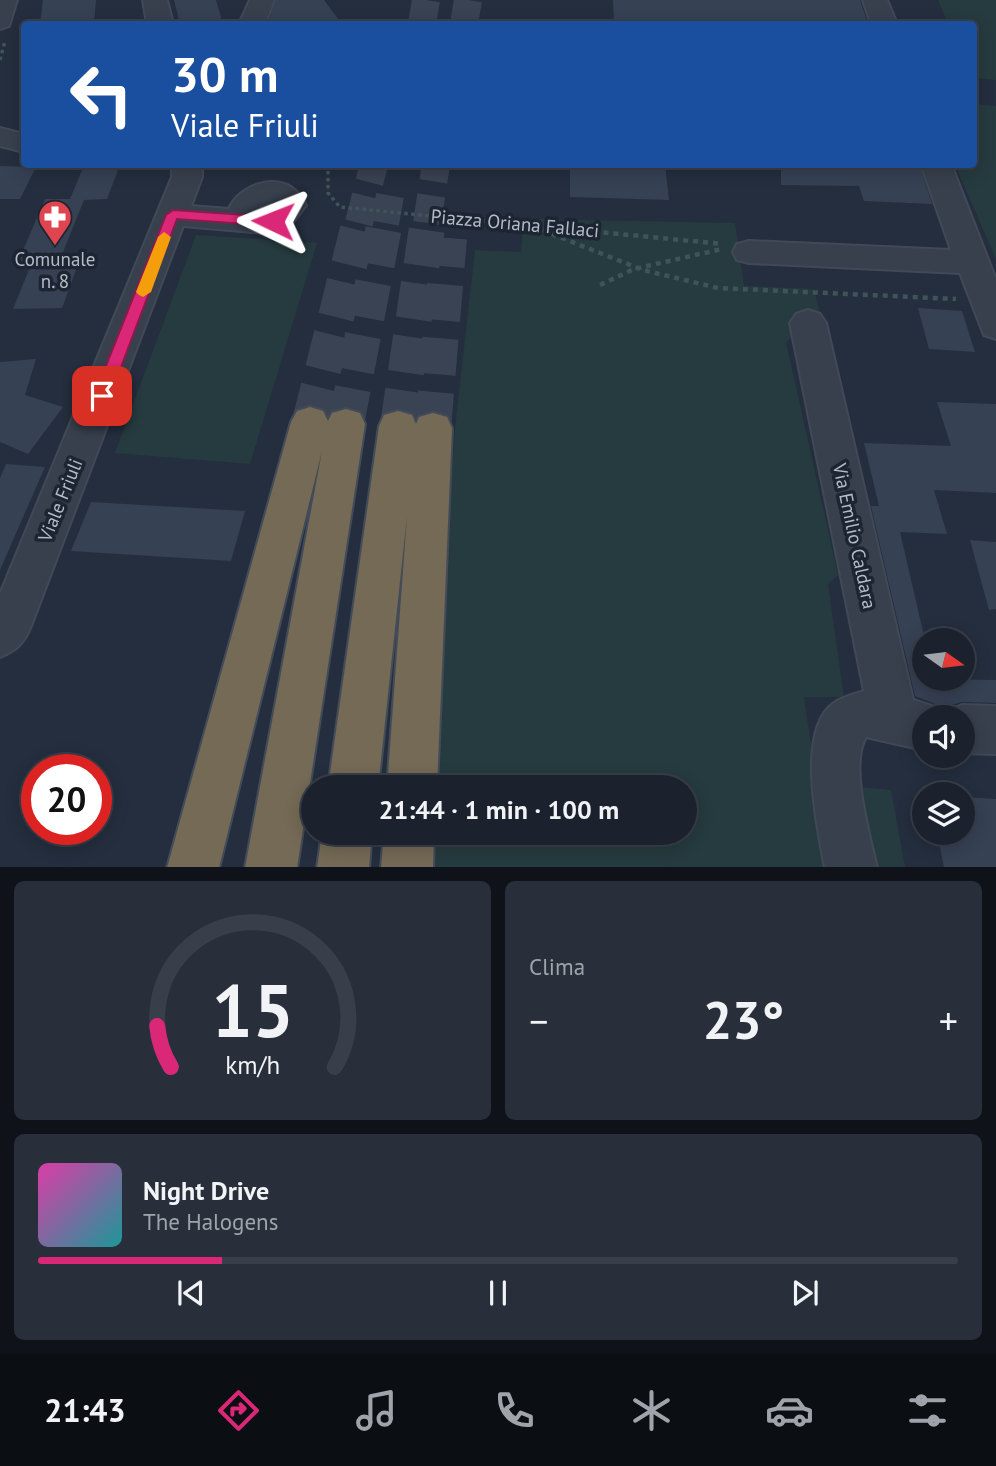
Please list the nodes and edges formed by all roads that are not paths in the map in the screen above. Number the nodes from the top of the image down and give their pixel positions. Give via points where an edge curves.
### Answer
1 (5, 0) edge
2 (155, 0) edge
3 (262, 0) edge
4 (875, 0) edge
5 (0, 21) edge
6 (159, 21) edge
7 (252, 21) edge
8 (883, 21) edge
9 (0, 137) edge
10 (21, 142) edge
11 (187, 168) edge
12 (937, 168) edge
13 (173, 215) junction
14 (246, 215) dead end
15 (734, 248) road end
16 (972, 262) junction
17 (991, 313) edge
18 (808, 323) dead end
19 (0, 636) edge
20 (909, 723) edge
21 (975, 729) edge
22 (996, 730) edge
23 (355, 775) edge
24 (412, 775) edge
25 (346, 845) edge
26 (408, 845) edge
27 (193, 867) edge
28 (271, 867) edge
29 (343, 867) edge
30 (407, 867) edge
31 (851, 867) edge

1 - 5 street
2 - 6 street
3 - 7 street
4 - 8 street
9 - 10 street
11 - 13 street, Viale Friuli
12 - 16 street
13 - 14 street via 265,222 285,214 288,200 272,192 258,195 247,202
13 - 19 street, Viale Friuli via 9,626
15 - 16 street
16 - 17 street
18 - 20 street, Via Emilio Caldara
20 - 31 street via 856,716 845,724 835,746 835,775
21 - 22 street
23 - 24 highway via 415,427
25 - 29 highway
26 - 30 highway
27 - 28 highway via 328,423

